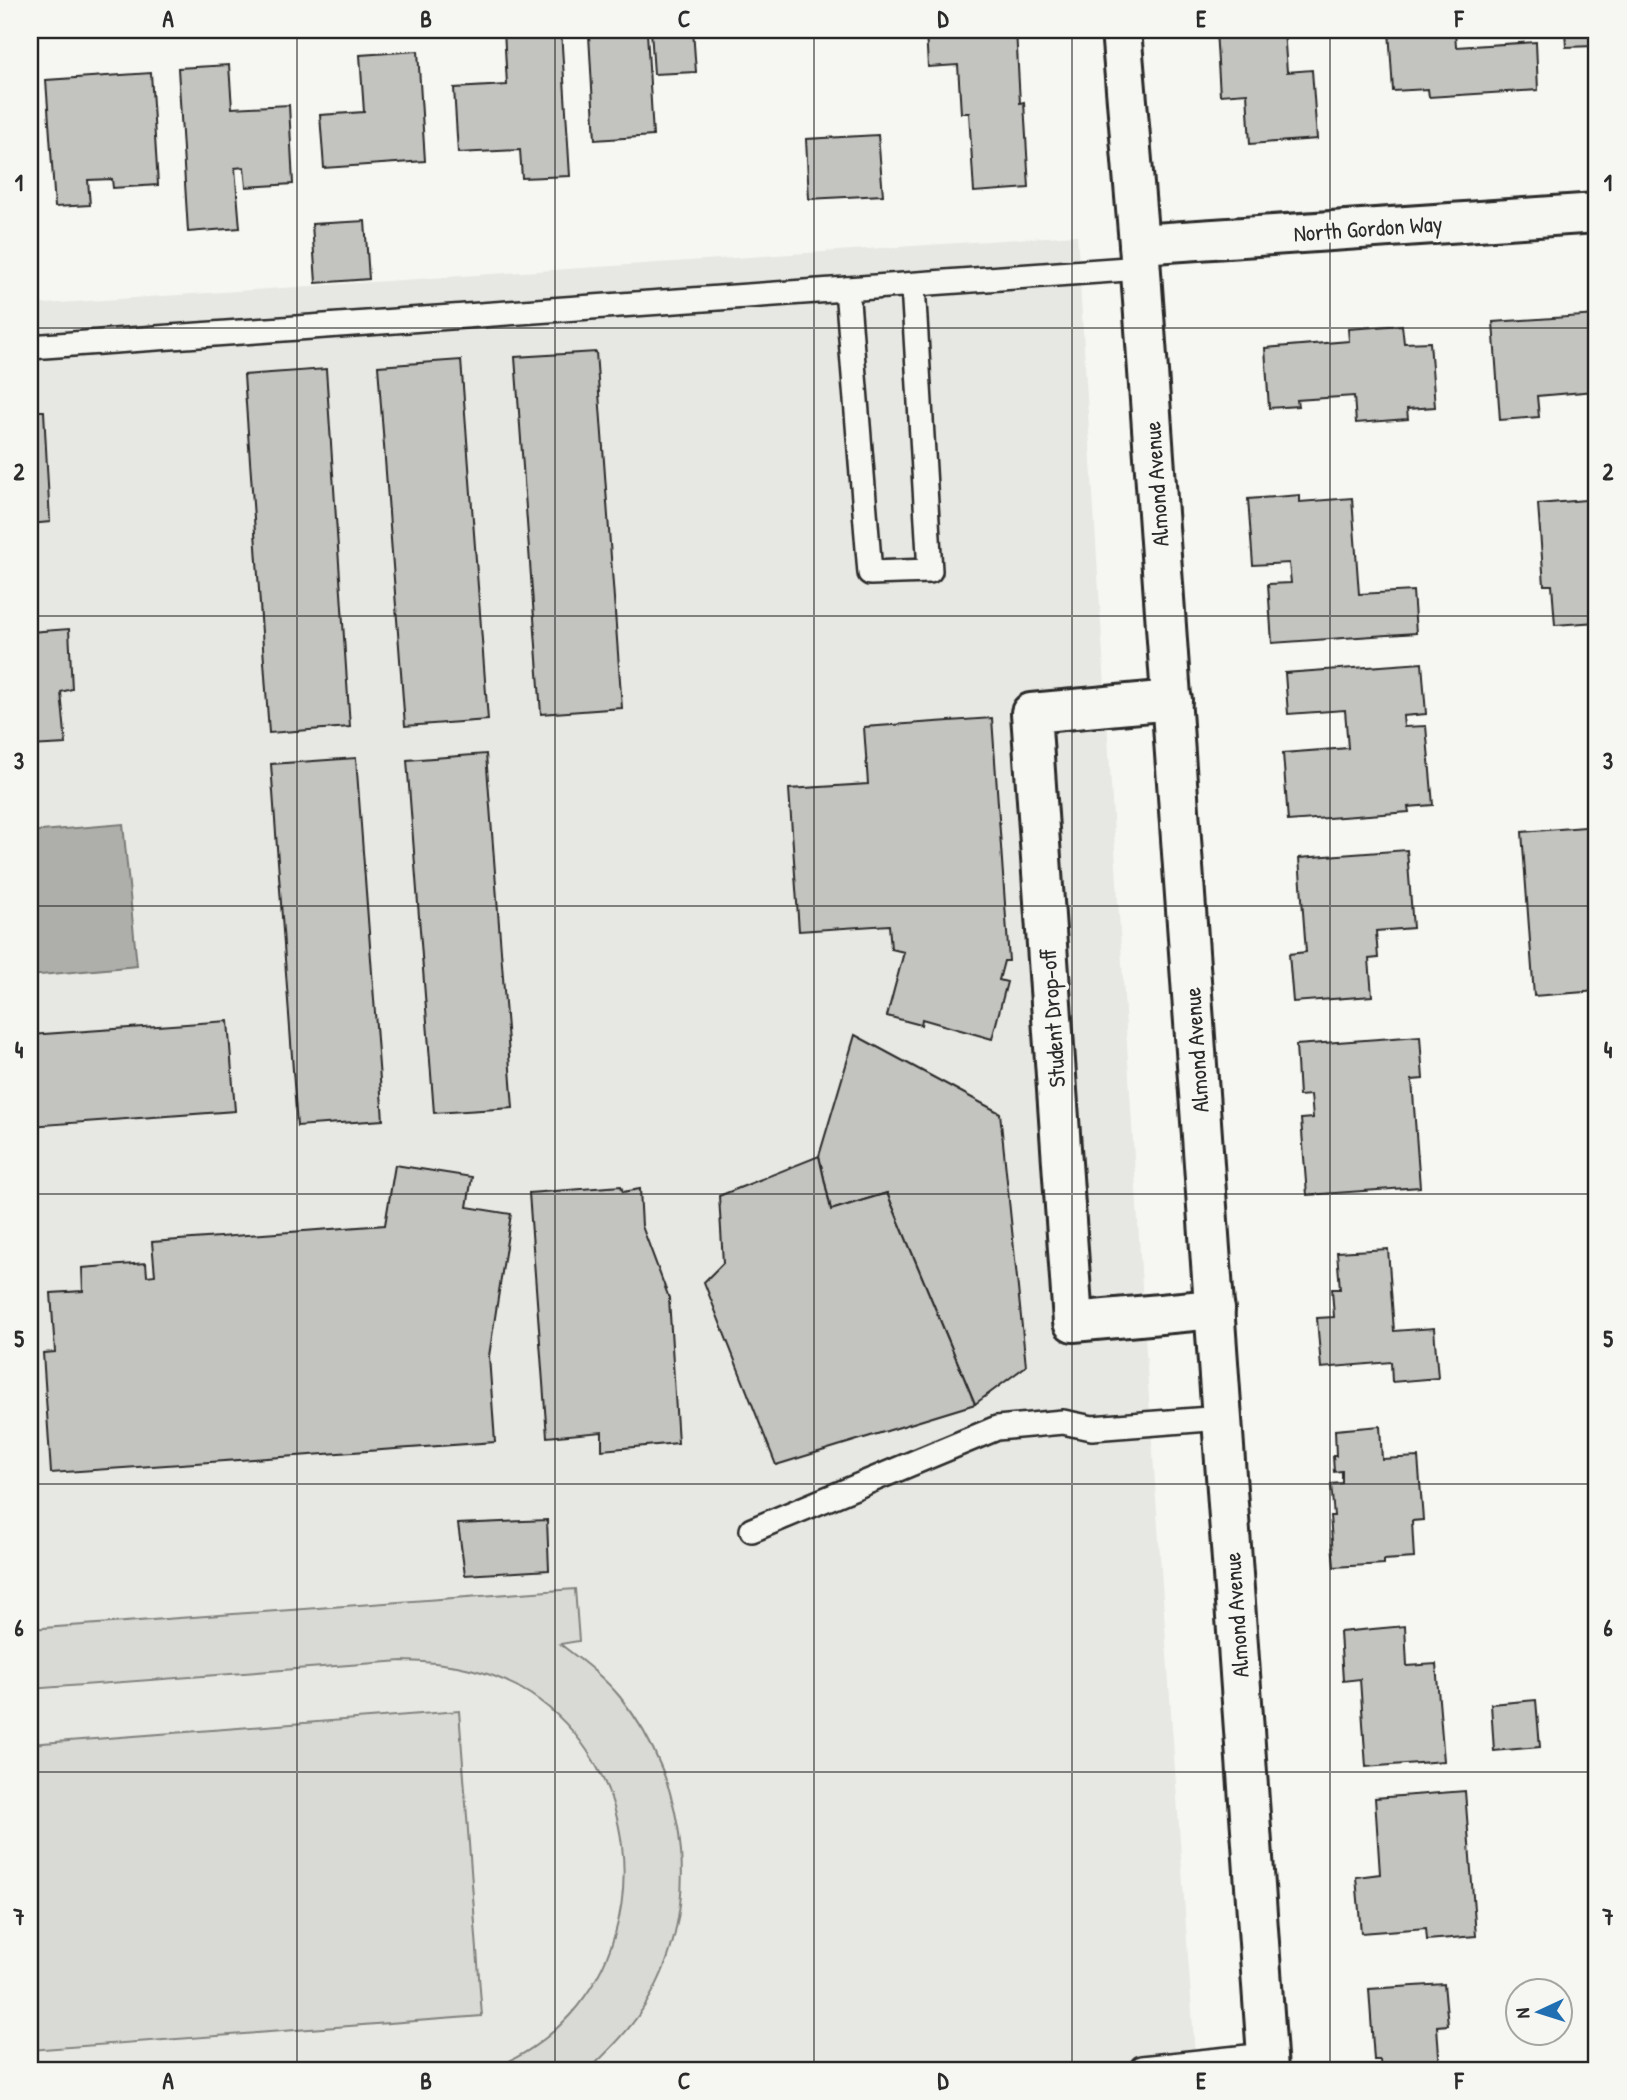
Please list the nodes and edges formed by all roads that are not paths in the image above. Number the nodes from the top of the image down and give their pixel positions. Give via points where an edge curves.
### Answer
1 (1121, 30) edge
2 (1597, 213) edge
3 (1140, 256) junction
4 (913, 285) junction
5 (847, 289) junction
6 (30, 347) edge
7 (1172, 700) junction
8 (1215, 1309) junction
9 (1222, 1418) junction
10 (752, 1530) dead end
11 (1268, 2063) edge
12 (1142, 2070) edge

1 - 3 street, Almond Avenue
2 - 3 street, North Gordon Way
3 - 4 lane
3 - 7 street, Almond Avenue
4 - 5 lane
4 - 5 lane via 930,571 870,573
5 - 6 lane
7 - 8 street, Almond Avenue
7 - 8 street, Student Drop-off via 1031,713 1073,1322
8 - 9 street, Almond Avenue
9 - 10 lane via 1092,1428 1063,1422 998,1428
9 - 11 street, Almond Avenue
11 - 12 lane

